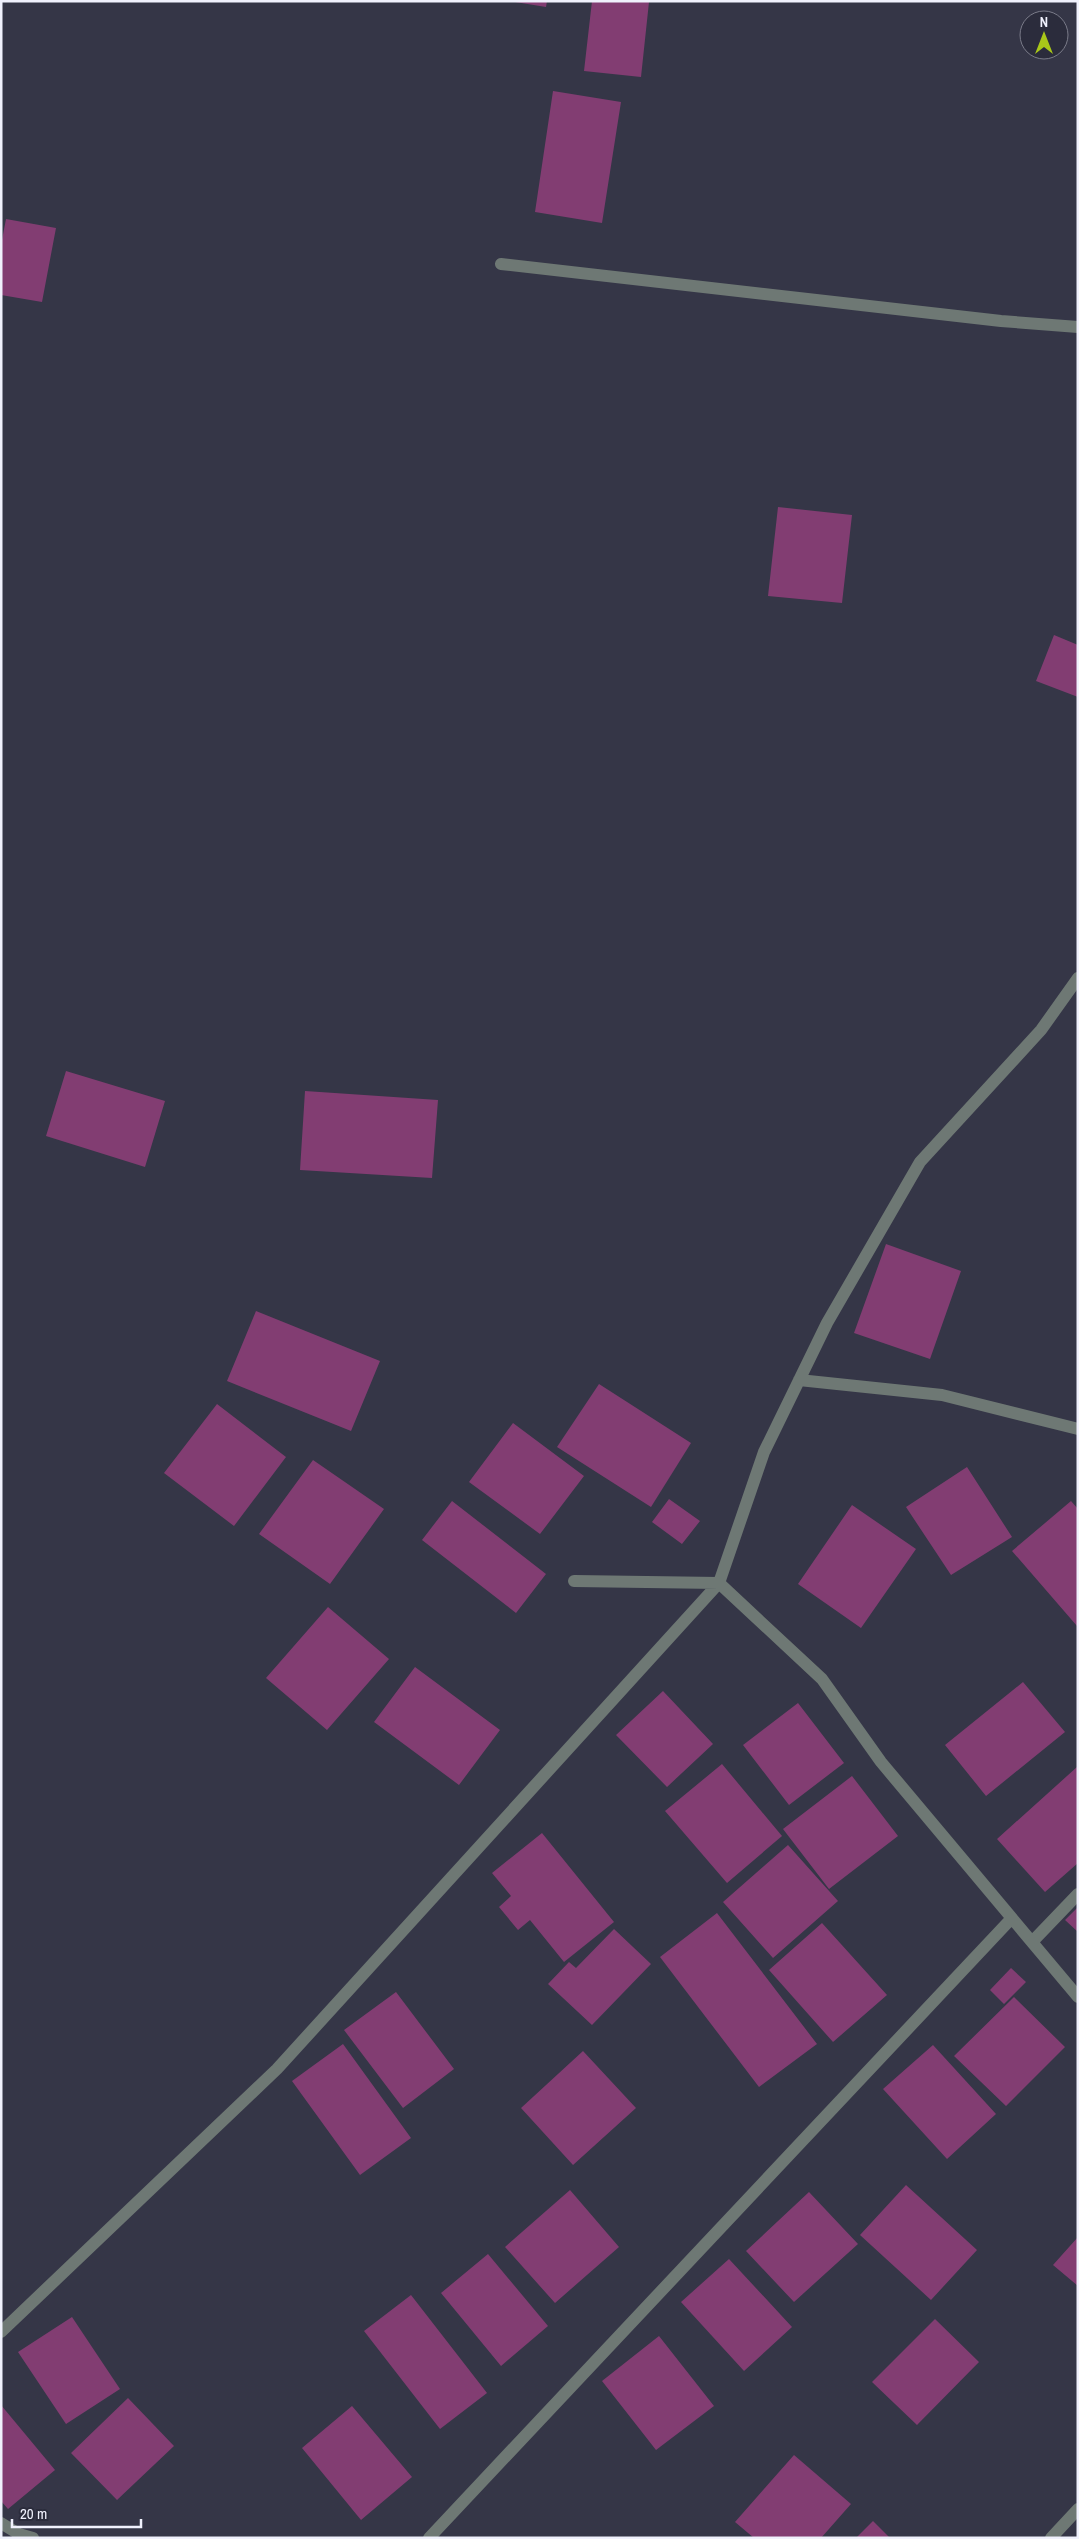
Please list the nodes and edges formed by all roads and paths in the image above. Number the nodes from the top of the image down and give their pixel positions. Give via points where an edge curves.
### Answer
1 (501, 264) dead end
2 (1078, 327) edge
3 (1078, 978) edge
4 (799, 1380) junction
5 (1078, 1429) edge
6 (574, 1581) dead end
7 (719, 1583) junction
8 (1078, 1894) edge
9 (1011, 1919) junction
10 (1032, 1942) junction
11 (1078, 1997) edge
12 (1, 2332) edge
13 (1078, 2509) edge
14 (1, 2522) edge
15 (33, 2538) edge
16 (429, 2538) edge
17 (1051, 2538) edge

1 - 2 street
3 - 4 street via 1041,1030 920,1162 827,1323
4 - 5 street via 942,1396
4 - 7 street via 764,1452
6 - 7 street
7 - 9 street via 822,1679 881,1762
7 - 12 street via 277,2069
8 - 10 street
9 - 10 street
9 - 16 street
10 - 11 street
13 - 17 street
14 - 15 street via 19,2534

